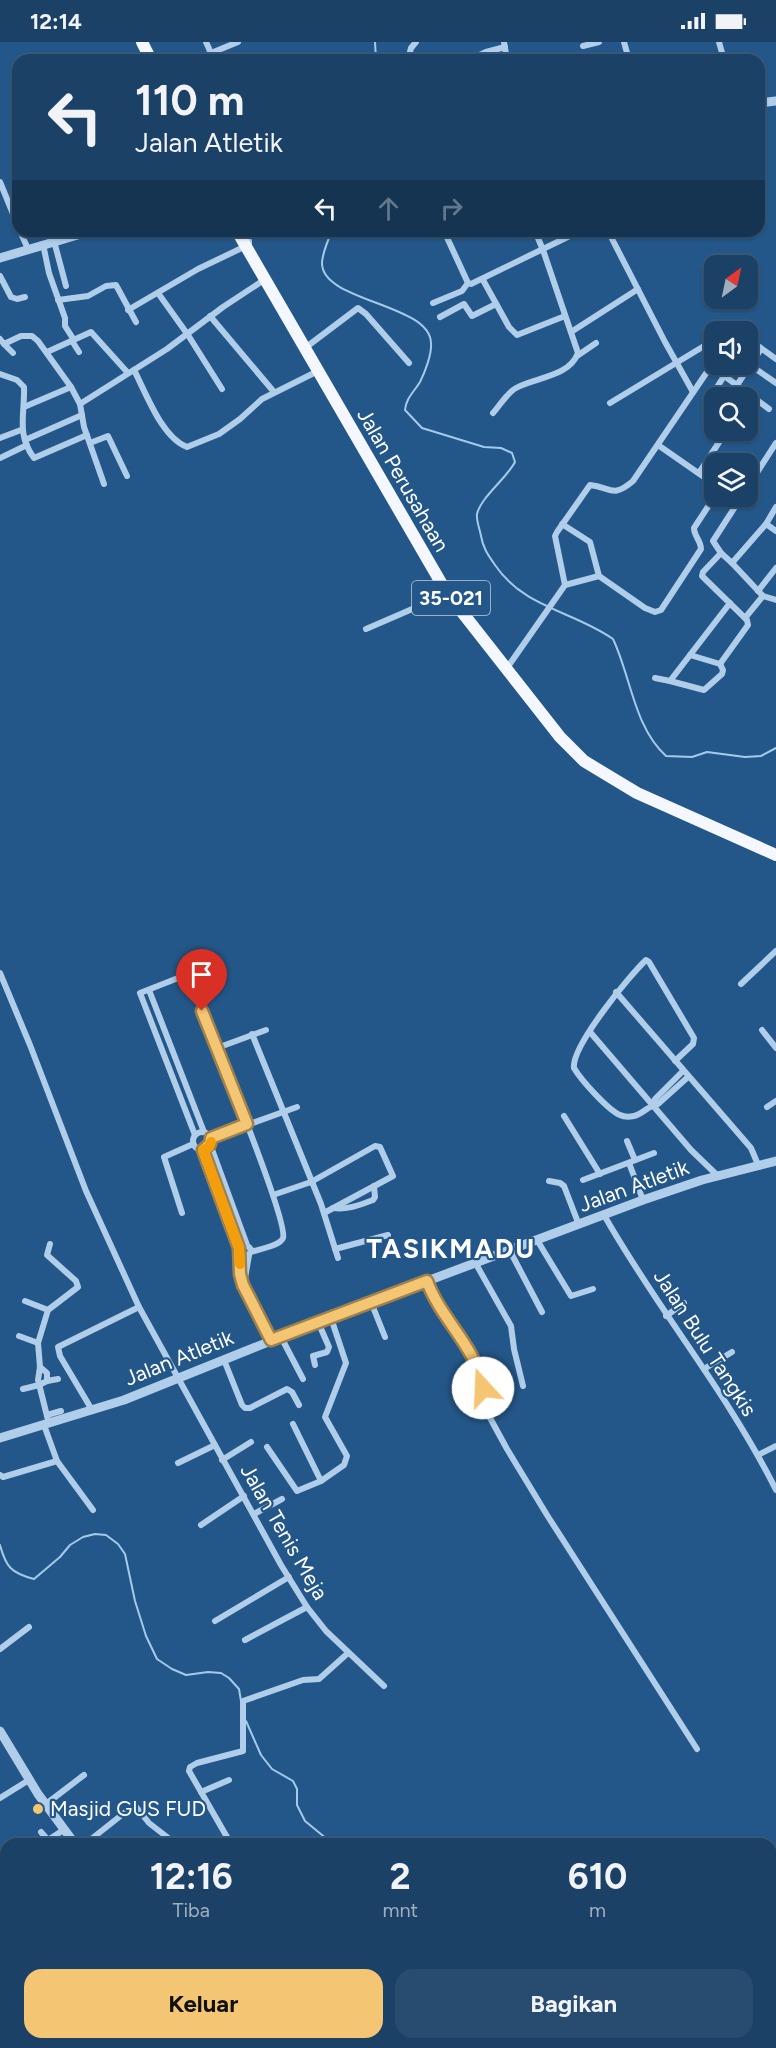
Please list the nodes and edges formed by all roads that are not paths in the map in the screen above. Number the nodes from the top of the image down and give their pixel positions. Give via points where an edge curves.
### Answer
1 (206, 42) edge
2 (238, 42) edge
3 (599, 42) edge
4 (504, 44) edge
5 (584, 46) dead end
6 (211, 53) joint
7 (482, 54) edge
8 (0, 182) edge
9 (12, 211) edge
10 (23, 237) edge
11 (69, 237) edge
12 (240, 237) edge
13 (248, 237) edge
14 (447, 237) edge
15 (538, 237) edge
16 (568, 237) edge
17 (611, 237) edge
18 (54, 241) junction
19 (43, 244) junction
20 (28, 249) junction
21 (247, 249) junction
22 (543, 250) junction
23 (0, 258) edge
24 (0, 276) edge
25 (483, 279) junction
26 (264, 280) junction
27 (468, 283) junction
28 (66, 286) dead end
29 (638, 289) junction
30 (158, 293) junction
31 (25, 297) dead end
32 (58, 300) junction
33 (433, 303) dead end
34 (496, 304) junction
35 (128, 310) junction
36 (210, 316) junction
37 (440, 316) dead end
38 (565, 316) junction
39 (136, 322) dead end
40 (572, 332) junction
41 (188, 334) junction
42 (2, 341) edge
43 (73, 341) junction
44 (596, 344) dead end
45 (704, 346) edge
46 (758, 347) edge
47 (304, 348) junction
48 (761, 349) junction
49 (46, 352) junction
50 (79, 352) dead end
51 (13, 353) dead end
52 (758, 354) edge
53 (577, 356) junction
54 (776, 359) edge
55 (409, 363) dead end
56 (677, 364) junction
57 (131, 371) junction
58 (318, 371) junction
59 (758, 371) edge
60 (0, 374) edge
61 (705, 375) edge
62 (744, 375) edge
63 (724, 376) joint
64 (776, 383) edge
65 (737, 385) joint
66 (71, 387) junction
67 (717, 387) edge
68 (222, 389) dead end
69 (274, 392) junction
70 (693, 392) junction
71 (610, 402) dead end
72 (758, 403) edge
73 (80, 404) junction
74 (24, 407) junction
75 (769, 409) dead end
76 (493, 413) dead end
77 (82, 415) junction
78 (21, 430) junction
79 (87, 435) junction
80 (0, 438) edge
81 (720, 441) edge
82 (26, 442) junction
83 (90, 443) junction
84 (776, 443) edge
85 (658, 445) junction
86 (0, 458) edge
87 (758, 471) edge
88 (699, 473) junction
89 (127, 476) dead end
90 (704, 477) edge
91 (104, 484) dead end
92 (708, 507) edge
93 (735, 507) edge
94 (776, 507) edge
95 (562, 524) junction
96 (766, 524) junction
97 (776, 531) edge
98 (721, 553) junction
99 (732, 563) junction
100 (776, 567) edge
101 (599, 576) junction
102 (565, 585) junction
103 (447, 593) junction
104 (761, 593) junction
105 (776, 600) edge
106 (730, 603) junction
107 (745, 618) junction
108 (366, 629) dead end
109 (690, 655) junction
110 (720, 664) junction
111 (507, 668) junction
112 (655, 678) dead end
113 (670, 681) junction
114 (776, 855) edge
115 (776, 951) edge
116 (206, 967) dead end
117 (0, 974) edge
118 (187, 975) junction
119 (741, 984) dead end
120 (149, 990) junction
121 (616, 992) junction
122 (266, 1030) dead end
123 (762, 1030) dead end
124 (590, 1032) junction
125 (252, 1034) junction
126 (217, 1048) junction
127 (776, 1048) edge
128 (675, 1061) junction
129 (177, 1062) junction
130 (168, 1066) junction
131 (683, 1071) junction
132 (688, 1077) junction
133 (776, 1101) edge
134 (653, 1104) junction
135 (297, 1107) dead end
136 (766, 1107) dead end
137 (283, 1112) junction
138 (564, 1116) dead end
139 (247, 1124) junction
140 (204, 1132) junction
141 (195, 1135) junction
142 (210, 1141) junction
143 (627, 1142) dead end
144 (194, 1144) junction
145 (203, 1150) junction
146 (654, 1153) dead end
147 (632, 1161) junction
148 (776, 1161) edge
149 (759, 1167) junction
150 (600, 1174) junction
151 (719, 1177) junction
152 (583, 1180) dead end
153 (549, 1181) dead end
154 (311, 1182) junction
155 (374, 1186) junction
156 (273, 1195) junction
157 (643, 1200) junction
158 (333, 1208) junction
159 (182, 1213) dead end
160 (324, 1213) junction
161 (604, 1215) junction
162 (579, 1224) junction
163 (388, 1235) dead end
164 (537, 1240) junction
165 (50, 1244) dead end
166 (239, 1248) junction
167 (335, 1249) junction
168 (249, 1251) junction
169 (510, 1251) junction
170 (241, 1256) junction
171 (338, 1258) dead end
172 (476, 1264) junction
173 (427, 1281) junction
174 (243, 1285) junction
175 (592, 1289) dead end
176 (25, 1301) dead end
177 (371, 1302) junction
178 (684, 1303) dead end
179 (139, 1307) junction
180 (48, 1310) junction
181 (542, 1312) dead end
182 (666, 1316) junction
183 (331, 1318) junction
184 (318, 1322) junction
185 (19, 1336) dead end
186 (385, 1337) dead end
187 (276, 1339) junction
188 (38, 1343) junction
189 (732, 1352) dead end
190 (224, 1360) junction
191 (315, 1365) dead end
192 (40, 1367) junction
193 (704, 1369) junction
194 (58, 1379) dead end
195 (178, 1379) junction
196 (303, 1379) dead end
197 (47, 1381) junction
198 (39, 1385) junction
199 (523, 1386) dead end
200 (23, 1389) dead end
201 (299, 1405) dead end
202 (92, 1410) junction
203 (61, 1411) dead end
204 (47, 1421) junction
205 (293, 1424) dead end
206 (0, 1438) edge
207 (251, 1442) dead end
208 (215, 1445) junction
209 (776, 1446) edge
210 (267, 1447) dead end
211 (758, 1455) junction
212 (222, 1460) junction
213 (57, 1461) junction
214 (178, 1463) dead end
215 (0, 1475) edge
216 (773, 1479) edge
217 (321, 1481) junction
218 (776, 1490) edge
219 (244, 1496) junction
220 (282, 1499) dead end
221 (93, 1510) dead end
222 (254, 1514) junction
223 (201, 1525) dead end
224 (289, 1577) junction
225 (308, 1607) junction
226 (215, 1621) dead end
227 (29, 1627) dead end
228 (245, 1640) dead end
229 (0, 1649) edge
230 (348, 1653) junction
231 (384, 1686) dead end
232 (0, 1731) edge
233 (697, 1749) dead end
234 (84, 1775) dead end
235 (30, 1780) junction
236 (229, 1780) dead end
237 (201, 1792) junction
238 (0, 1798) edge
239 (46, 1804) junction
240 (65, 1829) junction
241 (41, 1832) dead end
242 (46, 1838) edge
243 (51, 1838) edge
244 (71, 1838) edge
245 (93, 1838) edge
246 (170, 1838) edge
247 (228, 1838) edge

1 - 6 street
2 - 6 street
3 - 5 street
4 - 7 street
8 - 9 street
10 - 20 street
11 - 18 street
12 - 21 main road, Jalan Perusahaan / 35-021
13 - 21 street
14 - 27 street
15 - 22 street
16 - 22 street
17 - 29 street
18 - 19 street
18 - 28 street
19 - 20 street
19 - 32 street
20 - 23 street
21 - 26 main road, Jalan Perusahaan / 35-021
21 - 30 street via 198,269
22 - 25 street
22 - 38 street
24 - 31 street via 11,297
25 - 27 street
25 - 34 street
26 - 36 street
26 - 47 main road, Jalan Perusahaan / 35-021
27 - 33 street via 462,291
29 - 40 street
29 - 56 street
30 - 35 street
30 - 41 street
32 - 35 street via 88,296 116,285
32 - 43 street
34 - 37 street via 473,316 464,304
34 - 38 street via 517,335
35 - 39 street
36 - 41 street
36 - 69 street
38 - 40 street
40 - 53 street
41 - 57 street
41 - 68 street
42 - 49 street via 30,335
42 - 51 street
43 - 49 street
43 - 50 street
43 - 57 street via 92,332
44 - 53 street
45 - 56 street
46 - 48 street
47 - 55 street via 356,309 366,314
47 - 58 main road, Jalan Perusahaan / 35-021
48 - 52 street
48 - 54 street
49 - 66 street
53 - 76 street via 558,373 514,389
56 - 70 street
56 - 71 street
57 - 69 street via 158,418 187,447 219,434
57 - 73 street
58 - 69 street
58 - 103 main road, Jalan Perusahaan / 35-021
59 - 64 street
60 - 74 street via 21,382
61 - 70 street
62 - 65 street
63 - 65 street
63 - 67 street
66 - 73 street
66 - 74 street
70 - 85 street
72 - 75 street
73 - 77 street
74 - 78 street
77 - 79 street
77 - 82 street
78 - 80 street
78 - 82 street
79 - 82 street via 37,458 32,457
79 - 83 street
81 - 88 street
82 - 86 street
83 - 89 street via 108,436
83 - 91 street
84 - 87 street
85 - 88 street
85 - 95 street via 627,486 615,491 589,486
88 - 90 street
92 - 101 street via 694,528 700,549 661,609 655,612 645,608
93 - 98 street via 713,541
94 - 96 street
95 - 101 street via 590,542
95 - 102 street via 555,536
96 - 97 street
96 - 99 street
98 - 99 street
98 - 106 street via 702,576
99 - 104 street
100 - 104 street
101 - 102 street
102 - 111 street
103 - 108 street
103 - 111 main road, Jalan Perusahaan / 35-021
104 - 105 street
104 - 107 street
106 - 107 street
106 - 109 street
107 - 110 street via 748,626
109 - 110 street
109 - 113 street
110 - 113 street via 722,674 704,690
111 - 114 main road, Jalan Perusahaan / 35-021 via 560,737 584,761 638,793
112 - 113 street
115 - 119 street
116 - 118 street
117 - 179 street, Jalan Tenis Meja via 96,1215
118 - 120 street
118 - 126 street
120 - 129 street
120 - 130 street via 140,994
121 - 124 street
121 - 128 street
121 - 128 street via 645,961 649,962 694,1038
122 - 125 street
123 - 127 street
124 - 134 street
124 - 134 street via 573,1063 575,1071 619,1115 636,1115
125 - 126 street
125 - 137 street
126 - 139 street
128 - 131 street
129 - 130 street
129 - 140 street
130 - 141 street
131 - 132 street
131 - 134 street
132 - 134 street via 666,1098
132 - 149 street via 751,1148
133 - 136 street
134 - 151 street
135 - 137 street
137 - 139 street
137 - 154 street
138 - 150 street
139 - 142 street
139 - 156 street
140 - 141 street
140 - 142 street
141 - 144 street
142 - 145 street
142 - 168 street
143 - 147 street
144 - 145 street
144 - 159 street via 164,1157
145 - 166 street
146 - 147 street
147 - 150 street
147 - 157 street
148 - 149 street, Jalan Atletik
149 - 151 street, Jalan Atletik
150 - 152 street
151 - 157 street, Jalan Atletik
153 - 162 street via 564,1186
154 - 155 street via 377,1145 394,1174
154 - 156 street
154 - 160 street
155 - 158 street
155 - 158 street via 373,1200 353,1208
156 - 168 street via 284,1237 280,1242
157 - 161 street, Jalan Atletik
158 - 160 street
160 - 167 street
161 - 162 street, Jalan Atletik
161 - 182 street, Jalan Bulu Tangkis
162 - 164 street, Jalan Atletik
163 - 167 street
164 - 169 street, Jalan Atletik
164 - 175 street via 571,1296
165 - 180 street via 47,1255 78,1287
166 - 168 street via 243,1245
166 - 170 street
167 - 171 street
168 - 170 street
168 - 174 street
169 - 172 street, Jalan Atletik
169 - 181 street
170 - 174 street
172 - 173 street, Jalan Atletik
172 - 199 street via 511,1326
173 - 177 street, Jalan Atletik
173 - 233 street via 465,1342 481,1377 489,1416 507,1449
174 - 187 street
176 - 180 street
177 - 183 street, Jalan Atletik
177 - 186 street
178 - 182 street
179 - 195 street, Jalan Tenis Meja
179 - 202 street via 58,1347
180 - 188 street
182 - 193 street, Jalan Bulu Tangkis
183 - 184 street, Jalan Atletik
183 - 217 street via 346,1364 325,1417 347,1461
184 - 187 street, Jalan Atletik
184 - 191 street via 329,1347 327,1352 313,1356
185 - 188 street
187 - 190 street, Jalan Atletik
187 - 196 street
188 - 192 street
189 - 193 street
190 - 195 street, Jalan Atletik
190 - 201 street via 245,1408 286,1389
192 - 197 street via 47,1373
192 - 198 street
193 - 211 street, Jalan Bulu Tangkis
194 - 197 street
195 - 202 street, Jalan Atletik
195 - 208 street, Jalan Tenis Meja
197 - 198 street
198 - 200 street
198 - 204 street
202 - 204 street, Jalan Atletik
203 - 204 street
204 - 206 street, Jalan Atletik
204 - 213 street
205 - 217 street
207 - 212 street
208 - 212 street, Jalan Tenis Meja
208 - 214 street
209 - 211 street
210 - 217 street via 297,1491
211 - 216 street, Jalan Bulu Tangkis
212 - 219 street, Jalan Tenis Meja
213 - 215 street
213 - 221 street
216 - 218 street, Jalan Bulu Tangkis
219 - 222 street, Jalan Tenis Meja
219 - 223 street
220 - 222 street
222 - 224 street, Jalan Tenis Meja
224 - 225 street, Jalan Tenis Meja
224 - 226 street
225 - 228 street
225 - 230 street, Jalan Tenis Meja
227 - 229 street
230 - 231 street, Jalan Tenis Meja
230 - 237 street via 319,1678 245,1700 244,1750 190,1767
232 - 235 street
234 - 239 street
235 - 238 street
235 - 239 street
236 - 237 street
237 - 247 street
239 - 240 street
240 - 243 street
240 - 244 street
241 - 242 street
245 - 246 street via 133,1806

